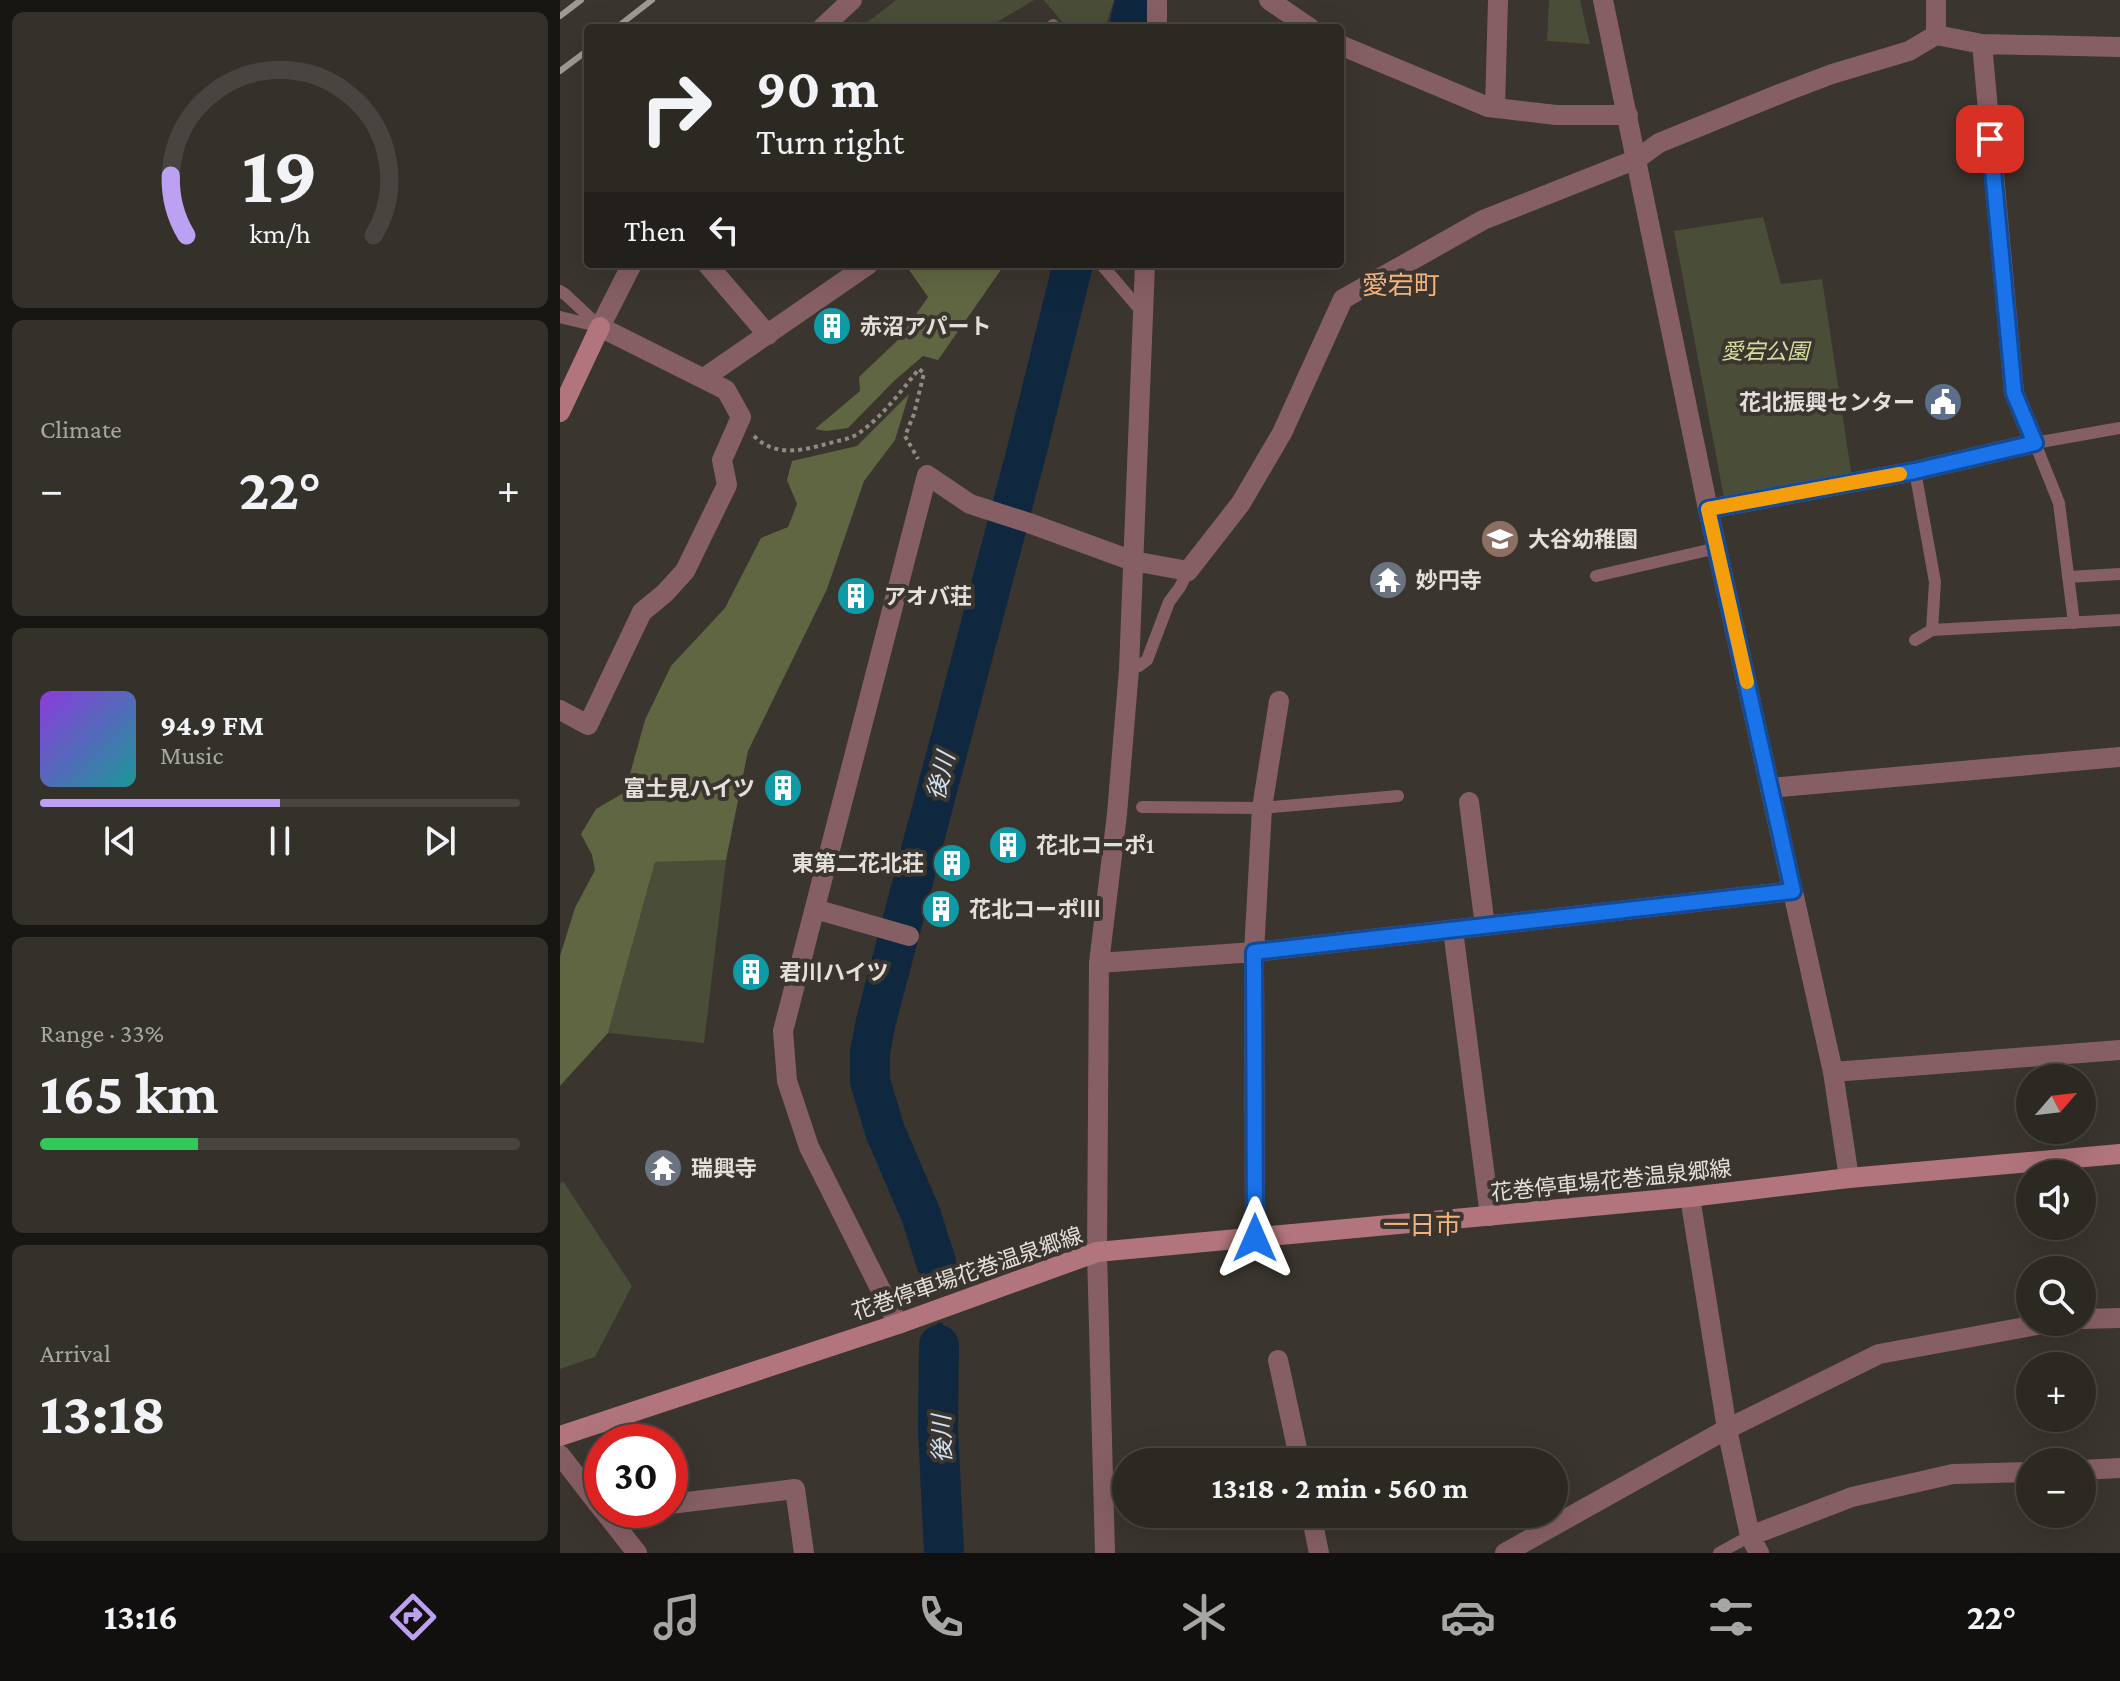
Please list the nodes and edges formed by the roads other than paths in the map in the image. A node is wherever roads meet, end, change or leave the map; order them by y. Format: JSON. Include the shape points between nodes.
{"nodes":[{"id":1,"x":852,"y":0,"type":"edge"},
{"id":2,"x":1157,"y":0,"type":"edge"},
{"id":3,"x":1269,"y":0,"type":"edge"},
{"id":4,"x":1498,"y":0,"type":"edge"},
{"id":5,"x":1603,"y":0,"type":"edge"},
{"id":6,"x":1936,"y":0,"type":"edge"},
{"id":7,"x":826,"y":24,"type":"edge"},
{"id":8,"x":1157,"y":24,"type":"edge"},
{"id":9,"x":1304,"y":24,"type":"edge"},
{"id":10,"x":1936,"y":35,"type":"junction"},
{"id":11,"x":1982,"y":44,"type":"junction"},
{"id":12,"x":1344,"y":47,"type":"edge"},
{"id":13,"x":2120,"y":47,"type":"edge"},
{"id":14,"x":1495,"y":108,"type":"junction"},
{"id":15,"x":1628,"y":115,"type":"junction"},
{"id":16,"x":1637,"y":159,"type":"junction"},
{"id":17,"x":630,"y":268,"type":"edge"},
{"id":18,"x":710,"y":268,"type":"edge"},
{"id":19,"x":863,"y":268,"type":"edge"},
{"id":20,"x":1104,"y":268,"type":"edge"},
{"id":21,"x":1145,"y":268,"type":"edge"},
{"id":22,"x":560,"y":291,"type":"edge"},
{"id":23,"x":1143,"y":313,"type":"junction"},
{"id":24,"x":560,"y":317,"type":"edge"},
{"id":25,"x":600,"y":327,"type":"junction"},
{"id":26,"x":768,"y":335,"type":"junction"},
{"id":27,"x":704,"y":378,"type":"junction"},
{"id":28,"x":560,"y":412,"type":"edge"},
{"id":29,"x":2120,"y":428,"type":"edge"},
{"id":30,"x":2035,"y":443,"type":"junction"},
{"id":31,"x":1915,"y":471,"type":"junction"},
{"id":32,"x":1708,"y":509,"type":"junction"},
{"id":33,"x":1717,"y":548,"type":"junction"},
{"id":34,"x":1133,"y":561,"type":"junction"},
{"id":35,"x":1188,"y":571,"type":"junction"},
{"id":36,"x":2120,"y":574,"type":"edge"},
{"id":37,"x":1596,"y":576,"type":"dead end"},
{"id":38,"x":2068,"y":577,"type":"junction"},
{"id":39,"x":2120,"y":620,"type":"edge"},
{"id":40,"x":2074,"y":623,"type":"junction"},
{"id":41,"x":1932,"y":630,"type":"junction"},
{"id":42,"x":1915,"y":640,"type":"dead end"},
{"id":43,"x":1129,"y":669,"type":"junction"},
{"id":44,"x":1279,"y":701,"type":"dead end"},
{"id":45,"x":560,"y":710,"type":"edge"},
{"id":46,"x":2120,"y":757,"type":"edge"},
{"id":47,"x":1770,"y":788,"type":"junction"},
{"id":48,"x":1398,"y":796,"type":"dead end"},
{"id":49,"x":1469,"y":802,"type":"dead end"},
{"id":50,"x":1142,"y":807,"type":"dead end"},
{"id":51,"x":1262,"y":808,"type":"junction"},
{"id":52,"x":1793,"y":891,"type":"junction"},
{"id":53,"x":815,"y":909,"type":"junction"},
{"id":54,"x":1485,"y":926,"type":"junction"},
{"id":55,"x":1453,"y":930,"type":"junction"},
{"id":56,"x":909,"y":936,"type":"dead end"},
{"id":57,"x":1254,"y":952,"type":"junction"},
{"id":58,"x":1099,"y":963,"type":"junction"},
{"id":59,"x":2120,"y":1050,"type":"edge"},
{"id":60,"x":1833,"y":1072,"type":"junction"},
{"id":61,"x":2120,"y":1154,"type":"edge"},
{"id":62,"x":1849,"y":1178,"type":"junction"},
{"id":63,"x":1690,"y":1197,"type":"junction"},
{"id":64,"x":1490,"y":1216,"type":"junction"},
{"id":65,"x":1255,"y":1238,"type":"junction"},
{"id":66,"x":1097,"y":1252,"type":"junction"},
{"id":67,"x":2120,"y":1318,"type":"edge"},
{"id":68,"x":2096,"y":1319,"type":"edge"},
{"id":69,"x":898,"y":1324,"type":"junction"},
{"id":70,"x":2016,"y":1329,"type":"edge"},
{"id":71,"x":1278,"y":1360,"type":"dead end"},
{"id":72,"x":1727,"y":1429,"type":"junction"},
{"id":73,"x":560,"y":1436,"type":"edge"},
{"id":74,"x":1297,"y":1448,"type":"edge"},
{"id":75,"x":560,"y":1455,"type":"edge"},
{"id":76,"x":2120,"y":1468,"type":"edge"},
{"id":77,"x":2096,"y":1469,"type":"edge"},
{"id":78,"x":2016,"y":1472,"type":"edge"},
{"id":79,"x":584,"y":1483,"type":"edge"},
{"id":80,"x":688,"y":1502,"type":"edge"},
{"id":81,"x":620,"y":1528,"type":"edge"},
{"id":82,"x":1314,"y":1528,"type":"edge"},
{"id":83,"x":1754,"y":1544,"type":"edge"},
{"id":84,"x":637,"y":1553,"type":"edge"},
{"id":85,"x":804,"y":1553,"type":"edge"},
{"id":86,"x":1105,"y":1553,"type":"edge"},
{"id":87,"x":1319,"y":1553,"type":"edge"},
{"id":88,"x":1505,"y":1553,"type":"edge"},
{"id":89,"x":1719,"y":1553,"type":"edge"}],
"edges":[{"from":1,"to":7,"type":"street"},
{"from":2,"to":8,"type":"street"},
{"from":3,"to":9,"type":"street"},
{"from":4,"to":14,"type":"street"},
{"from":5,"to":15,"type":"street"},
{"from":6,"to":10,"type":"street"},
{"from":10,"to":11,"type":"street"},
{"from":10,"to":16,"type":"street","via":[[1909,51],[1832,74],[1659,143]]},
{"from":11,"to":13,"type":"street"},
{"from":11,"to":30,"type":"street","via":[[2014,393]]},
{"from":12,"to":14,"type":"street"},
{"from":14,"to":15,"type":"street"},
{"from":15,"to":16,"type":"street"},
{"from":16,"to":32,"type":"street"},
{"from":16,"to":35,"type":"street","via":[[1483,220],[1343,299],[1282,433],[1241,503]]},
{"from":17,"to":25,"type":"street"},
{"from":18,"to":26,"type":"street"},
{"from":19,"to":26,"type":"street"},
{"from":20,"to":23,"type":"lane"},
{"from":21,"to":23,"type":"street"},
{"from":22,"to":25,"type":"lane"},
{"from":23,"to":34,"type":"street"},
{"from":24,"to":25,"type":"lane"},
{"from":25,"to":27,"type":"street"},
{"from":25,"to":28,"type":"main road"},
{"from":26,"to":27,"type":"street"},
{"from":27,"to":45,"type":"street","via":[[726,390],[741,417],[722,460],[727,485],[685,571],[642,612],[588,725]]},
{"from":29,"to":30,"type":"lane"},
{"from":30,"to":31,"type":"street"},
{"from":30,"to":38,"type":"lane","via":[[2059,503]]},
{"from":31,"to":32,"type":"street"},
{"from":31,"to":41,"type":"lane","via":[[1935,582]]},
{"from":32,"to":33,"type":"street"},
{"from":33,"to":37,"type":"lane"},
{"from":33,"to":47,"type":"street"},
{"from":34,"to":35,"type":"street"},
{"from":34,"to":43,"type":"street"},
{"from":34,"to":53,"type":"street","via":[[970,504],[927,475]]},
{"from":35,"to":43,"type":"lane","via":[[1169,602],[1147,660]]},
{"from":36,"to":38,"type":"lane"},
{"from":38,"to":40,"type":"lane"},
{"from":39,"to":40,"type":"lane"},
{"from":40,"to":41,"type":"lane"},
{"from":41,"to":42,"type":"lane"},
{"from":43,"to":58,"type":"street"},
{"from":44,"to":51,"type":"street"},
{"from":46,"to":47,"type":"street"},
{"from":47,"to":52,"type":"street"},
{"from":48,"to":51,"type":"lane"},
{"from":49,"to":54,"type":"street"},
{"from":50,"to":51,"type":"lane"},
{"from":51,"to":57,"type":"street"},
{"from":52,"to":54,"type":"street"},
{"from":52,"to":60,"type":"street"},
{"from":53,"to":56,"type":"street"},
{"from":53,"to":69,"type":"street","via":[[783,1031],[787,1081],[809,1147]]},
{"from":54,"to":55,"type":"street"},
{"from":55,"to":57,"type":"street"},
{"from":55,"to":64,"type":"street"},
{"from":57,"to":58,"type":"street"},
{"from":57,"to":65,"type":"street"},
{"from":58,"to":66,"type":"street"},
{"from":59,"to":60,"type":"street"},
{"from":60,"to":62,"type":"street"},
{"from":61,"to":62,"type":"main road","name":"花巻停車場花巻温泉郷線"},
{"from":62,"to":63,"type":"main road","name":"花巻停車場花巻温泉郷線"},
{"from":63,"to":64,"type":"main road","name":"花巻停車場花巻温泉郷線"},
{"from":63,"to":72,"type":"street"},
{"from":64,"to":65,"type":"main road","name":"花巻停車場花巻温泉郷線"},
{"from":65,"to":66,"type":"main road","name":"花巻停車場花巻温泉郷線"},
{"from":66,"to":69,"type":"main road","name":"花巻停車場花巻温泉郷線"},
{"from":66,"to":86,"type":"street"},
{"from":67,"to":68,"type":"street"},
{"from":69,"to":73,"type":"main road","name":"花巻停車場花巻温泉郷線"},
{"from":70,"to":72,"type":"street","via":[[1879,1354]]},
{"from":71,"to":74,"type":"street"},
{"from":72,"to":83,"type":"street"},
{"from":72,"to":88,"type":"street"},
{"from":75,"to":79,"type":"street"},
{"from":76,"to":77,"type":"street"},
{"from":78,"to":83,"type":"street","via":[[1953,1474],[1852,1497]]},
{"from":80,"to":85,"type":"street","via":[[795,1489]]},
{"from":81,"to":84,"type":"street"},
{"from":82,"to":87,"type":"street"},
{"from":83,"to":89,"type":"lane"}]}
